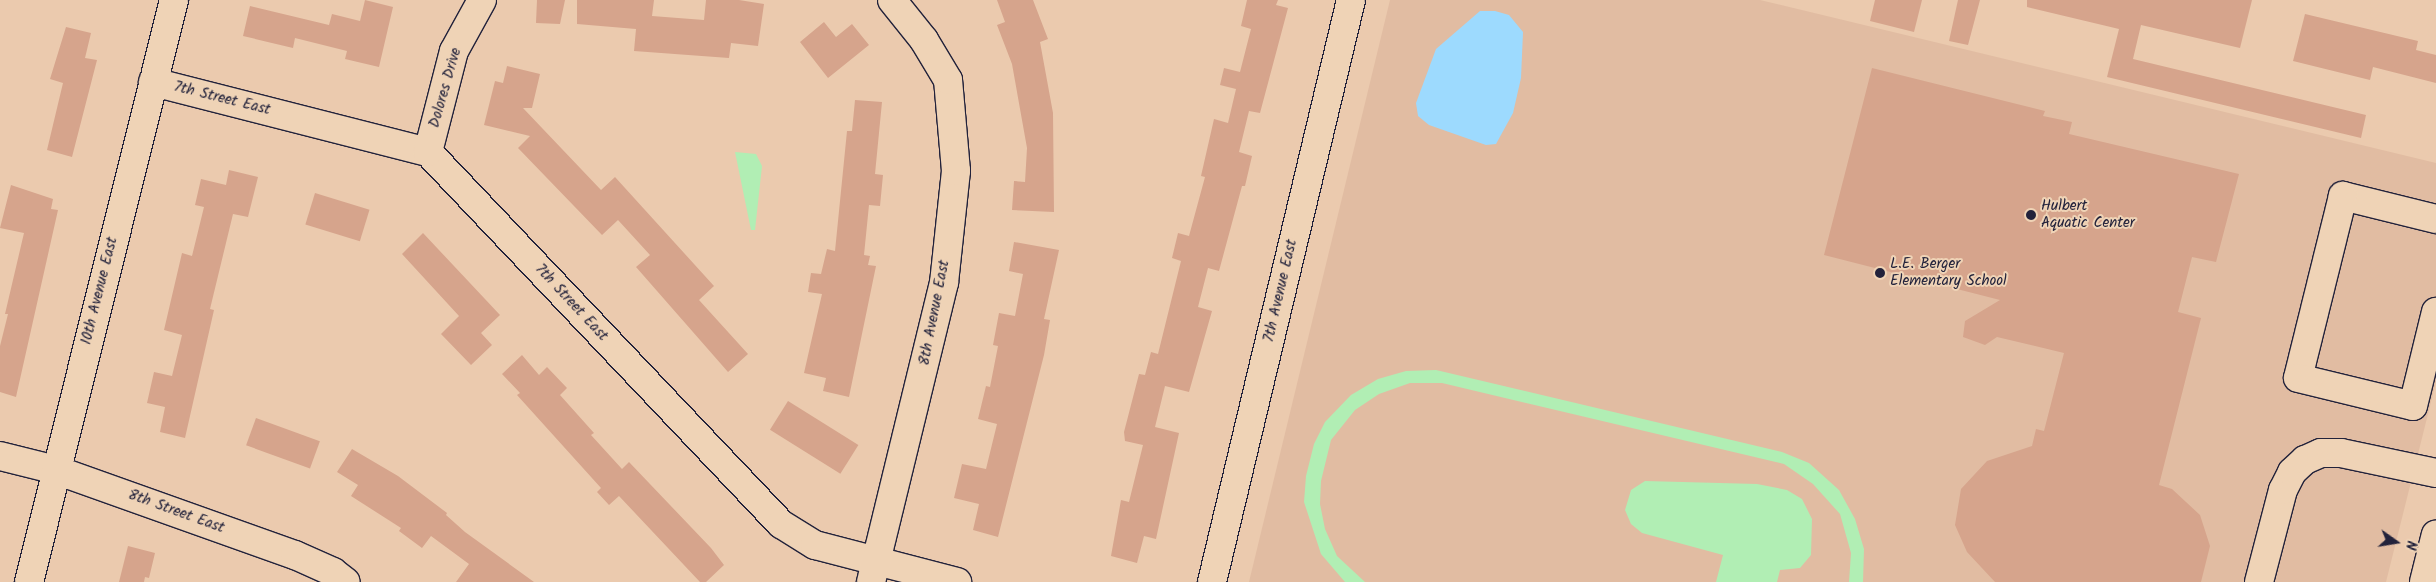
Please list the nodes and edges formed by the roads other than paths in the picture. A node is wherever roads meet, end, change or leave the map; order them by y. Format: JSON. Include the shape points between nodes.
{"nodes":[{"id":1,"x":174,"y":0,"type":"edge"},
{"id":2,"x":482,"y":0,"type":"edge"},
{"id":3,"x":1351,"y":0,"type":"edge"},
{"id":4,"x":900,"y":10,"type":"edge"},
{"id":5,"x":153,"y":82,"type":"junction"},
{"id":6,"x":428,"y":152,"type":"junction"},
{"id":7,"x":2436,"y":219,"type":"edge"},
{"id":8,"x":2436,"y":312,"type":"edge"},
{"id":9,"x":0,"y":456,"type":"edge"},
{"id":10,"x":56,"y":470,"type":"junction"},
{"id":11,"x":2436,"y":473,"type":"edge"},
{"id":12,"x":2436,"y":534,"type":"edge"},
{"id":13,"x":874,"y":572,"type":"edge"},
{"id":14,"x":29,"y":582,"type":"edge"},
{"id":15,"x":346,"y":582,"type":"edge"},
{"id":16,"x":957,"y":582,"type":"edge"},
{"id":17,"x":1212,"y":582,"type":"edge"},
{"id":18,"x":2259,"y":582,"type":"edge"},
{"id":19,"x":2424,"y":582,"type":"edge"}],
"edges":[{"from":1,"to":5,"type":"street","name":"10th Avenue East"},
{"from":2,"to":6,"type":"street","name":"Dolores Drive","via":[[454,50]]},
{"from":3,"to":17,"type":"street","name":"7th Avenue East"},
{"from":4,"to":13,"type":"street","name":"8th Avenue East","via":[[948,80],[956,171],[944,283]]},
{"from":5,"to":6,"type":"street","name":"7th Street East"},
{"from":5,"to":10,"type":"street","name":"10th Avenue East"},
{"from":6,"to":13,"type":"street","name":"7th Street East","via":[[781,524],[815,545]]},
{"from":7,"to":8,"type":"street","via":[[2343,196],[2298,378],[2413,406]]},
{"from":9,"to":10,"type":"street","name":"8th Street East"},
{"from":10,"to":14,"type":"street","name":"10th Avenue East"},
{"from":10,"to":15,"type":"street","name":"8th Street East","via":[[296,555],[333,572]]},
{"from":11,"to":18,"type":"street","via":[[2341,453],[2321,453],[2305,460],[2292,472],[2283,490]]},
{"from":12,"to":19,"type":"street"},
{"from":13,"to":16,"type":"street","name":"7th Street East"}]}
